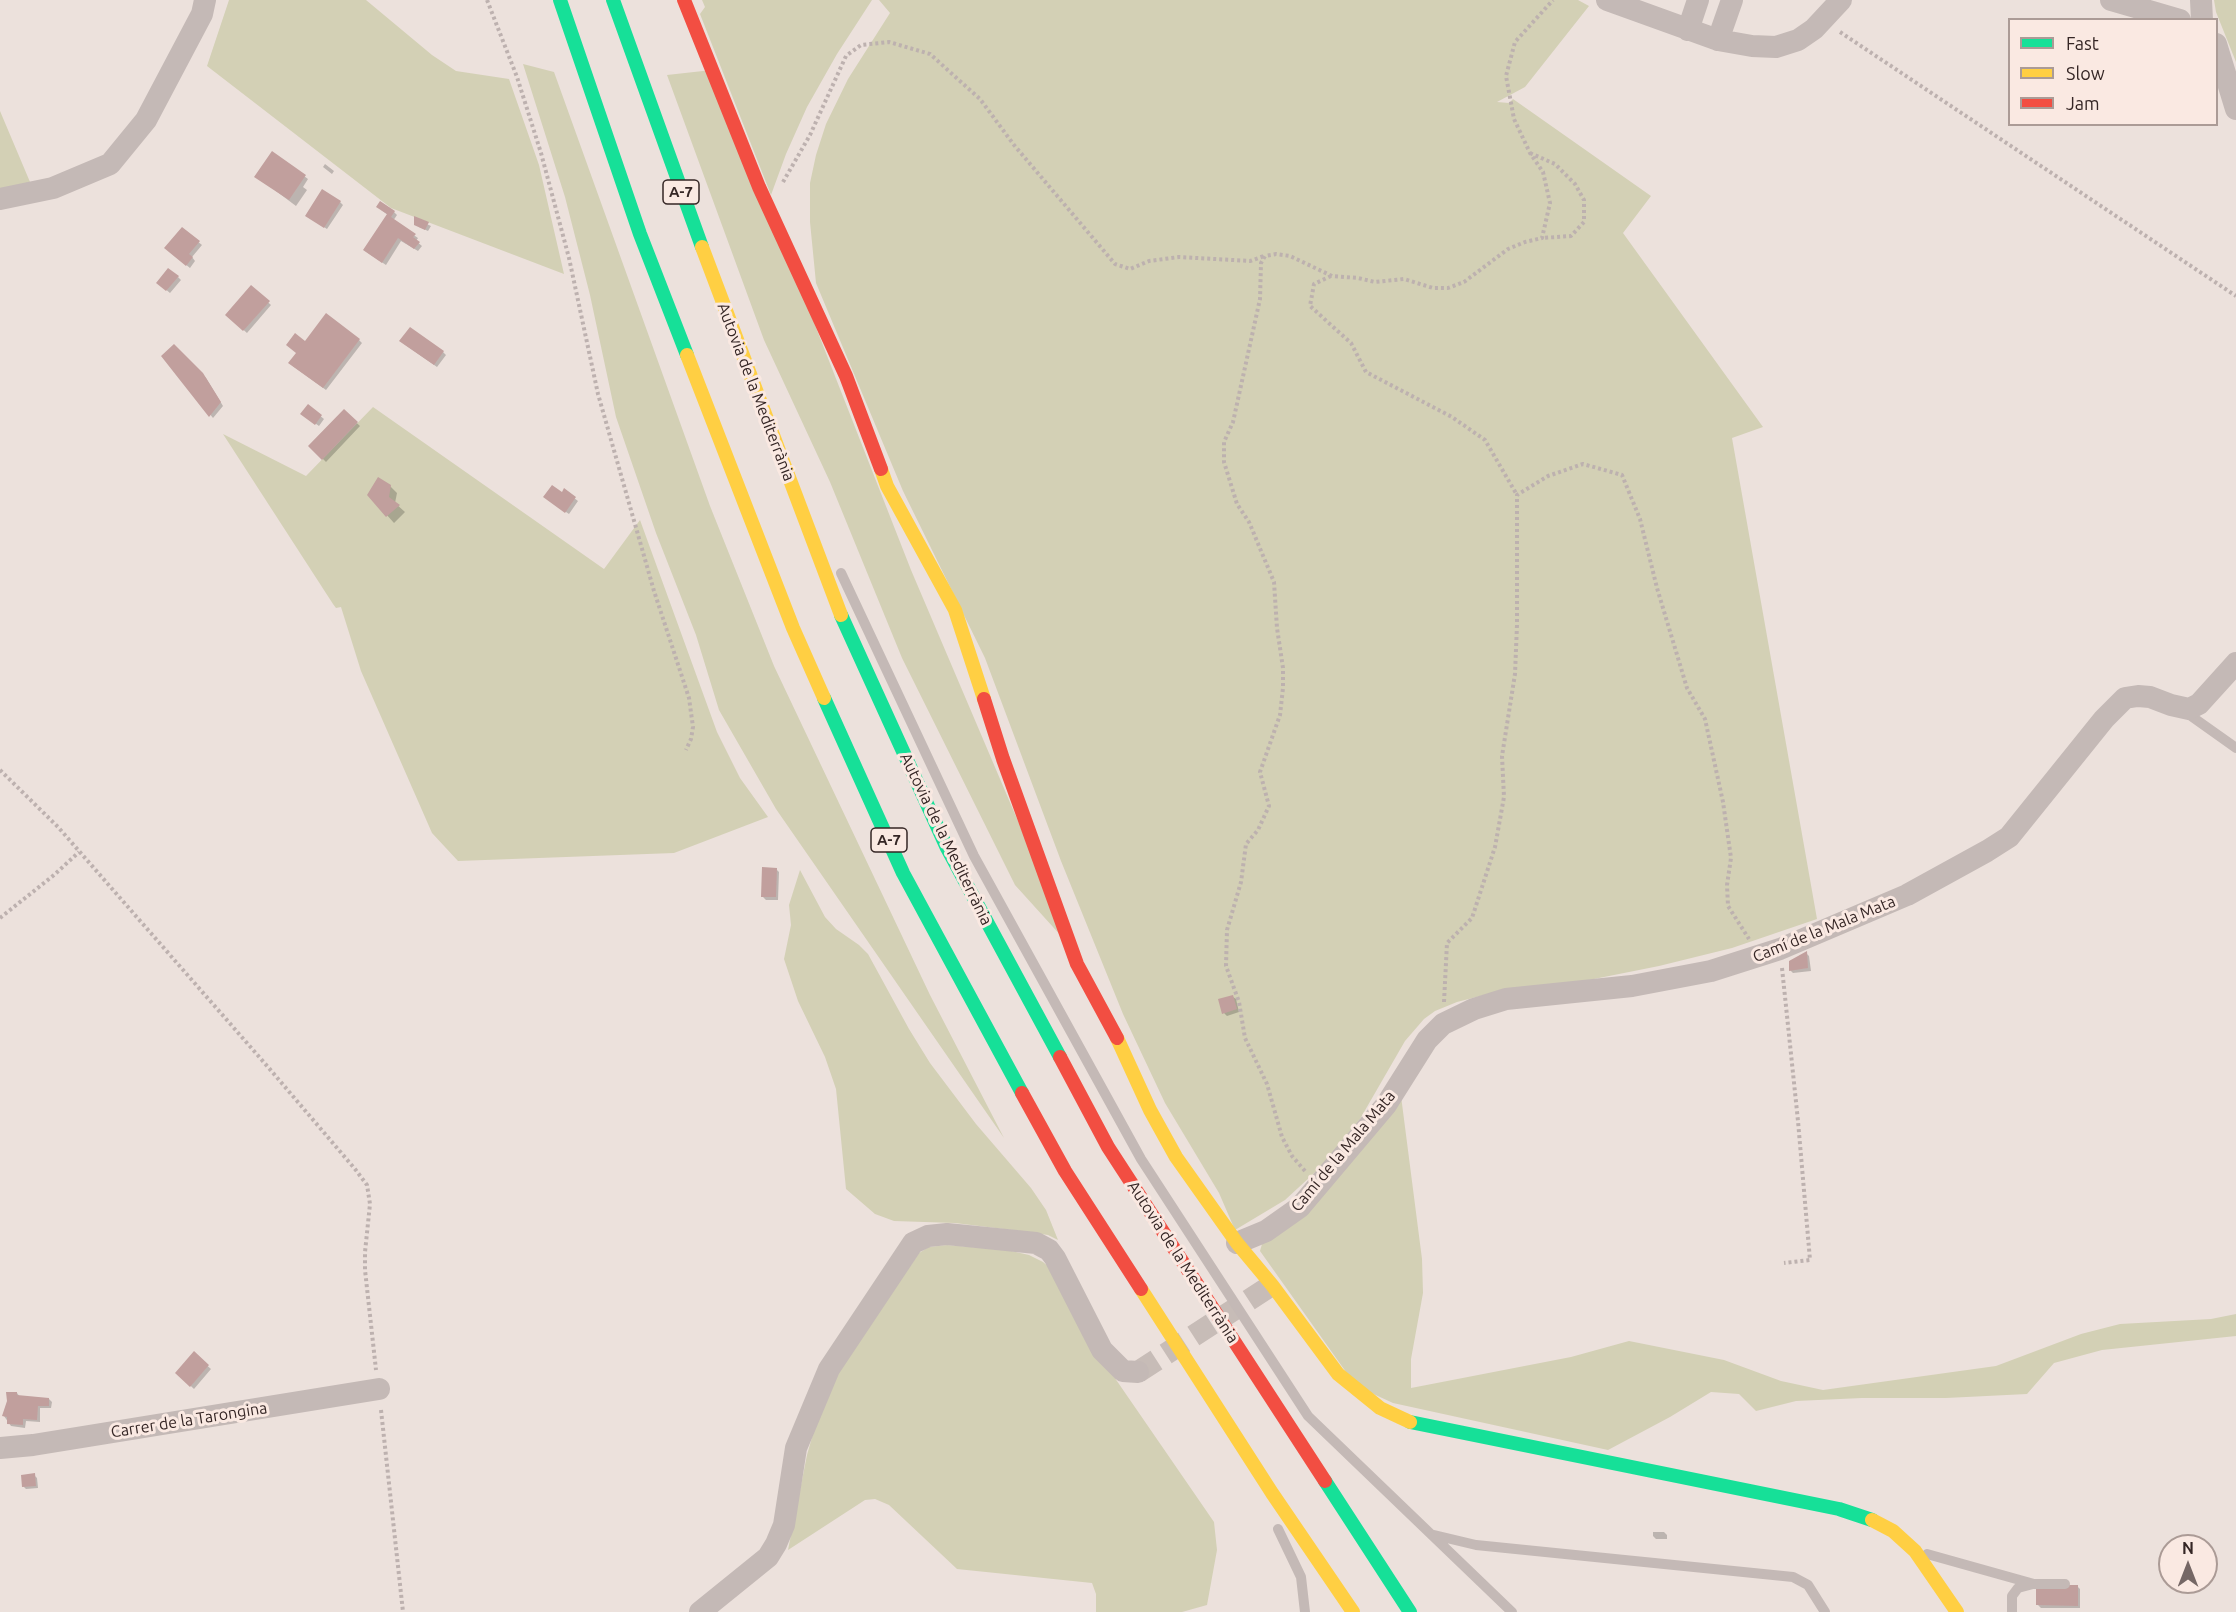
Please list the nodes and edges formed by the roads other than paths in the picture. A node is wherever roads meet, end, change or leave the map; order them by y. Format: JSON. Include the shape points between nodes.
{"nodes":[{"id":1,"x":205,"y":0,"type":"edge"},
{"id":2,"x":560,"y":0,"type":"edge"},
{"id":3,"x":614,"y":0,"type":"edge"},
{"id":4,"x":684,"y":0,"type":"edge"},
{"id":5,"x":1607,"y":0,"type":"edge"},
{"id":6,"x":1698,"y":0,"type":"edge"},
{"id":7,"x":1732,"y":0,"type":"edge"},
{"id":8,"x":1840,"y":0,"type":"edge"},
{"id":9,"x":2111,"y":0,"type":"edge"},
{"id":10,"x":2201,"y":0,"type":"edge"},
{"id":11,"x":2173,"y":18,"type":"edge"},
{"id":12,"x":2202,"y":18,"type":"edge"},
{"id":13,"x":1688,"y":30,"type":"junction"},
{"id":14,"x":1718,"y":40,"type":"junction"},
{"id":15,"x":2218,"y":47,"type":"edge"},
{"id":16,"x":2236,"y":109,"type":"edge"},
{"id":17,"x":0,"y":199,"type":"edge"},
{"id":18,"x":752,"y":382,"type":"junction"},
{"id":19,"x":825,"y":539,"type":"dead end"},
{"id":20,"x":834,"y":560,"type":"dead end"},
{"id":21,"x":2236,"y":663,"type":"edge"},
{"id":22,"x":2180,"y":707,"type":"junction"},
{"id":23,"x":2236,"y":748,"type":"edge"},
{"id":24,"x":1237,"y":1243,"type":"junction"},
{"id":25,"x":1147,"y":1299,"type":"junction"},
{"id":26,"x":1138,"y":1372,"type":"dead end"},
{"id":27,"x":379,"y":1389,"type":"road end"},
{"id":28,"x":0,"y":1448,"type":"edge"},
{"id":29,"x":1252,"y":1483,"type":"dead end"},
{"id":30,"x":1275,"y":1524,"type":"dead end"},
{"id":31,"x":1431,"y":1534,"type":"junction"},
{"id":32,"x":1915,"y":1551,"type":"junction"},
{"id":33,"x":2034,"y":1584,"type":"junction"},
{"id":34,"x":2065,"y":1584,"type":"dead end"},
{"id":35,"x":700,"y":1612,"type":"edge"},
{"id":36,"x":1305,"y":1612,"type":"edge"},
{"id":37,"x":1353,"y":1612,"type":"edge"},
{"id":38,"x":1410,"y":1612,"type":"edge"},
{"id":39,"x":1512,"y":1612,"type":"edge"},
{"id":40,"x":1825,"y":1612,"type":"edge"},
{"id":41,"x":1957,"y":1612,"type":"edge"},
{"id":42,"x":2012,"y":1612,"type":"edge"}],
"edges":[{"from":1,"to":17,"type":"street","via":[[146,120],[110,164],[53,188]]},
{"from":2,"to":25,"type":"main road","number":"A-7","via":[[640,234],[793,628],[898,862],[1065,1171]]},
{"from":3,"to":18,"type":"main road","name":"Autovia de la Mediterrània","number":"A-7"},
{"from":4,"to":24,"type":"main road","via":[[767,205],[846,376],[887,486],[955,610],[1003,759],[1077,964],[1176,1157]]},
{"from":5,"to":13,"type":"street"},
{"from":6,"to":13,"type":"street"},
{"from":7,"to":14,"type":"street"},
{"from":8,"to":14,"type":"street","via":[[1798,40],[1776,47]]},
{"from":9,"to":11,"type":"street"},
{"from":10,"to":12,"type":"street"},
{"from":13,"to":14,"type":"street"},
{"from":15,"to":16,"type":"street"},
{"from":18,"to":19,"type":"lane"},
{"from":18,"to":38,"type":"main road","name":"Autovia de la Mediterrània","number":"A-7","via":[[835,602],[947,848],[1108,1147]]},
{"from":20,"to":31,"type":"lane","via":[[974,856],[1141,1159],[1308,1416]]},
{"from":21,"to":22,"type":"street","via":[[2199,704],[2189,709]]},
{"from":22,"to":23,"type":"lane"},
{"from":22,"to":24,"type":"street","name":"Camí de la Mala Mata","via":[[2150,697],[2125,698],[2009,837],[1907,895],[1771,953],[1711,971],[1632,986],[1506,999],[1443,1024],[1427,1040],[1386,1106],[1300,1207],[1266,1231]]},
{"from":24,"to":32,"type":"main road","via":[[1338,1374],[1380,1408],[1410,1422],[1839,1509],[1893,1531]]},
{"from":25,"to":29,"type":"lane"},
{"from":25,"to":37,"type":"main road","number":"A-7"},
{"from":26,"to":35,"type":"street","via":[[1123,1371],[1102,1350],[1055,1258],[1036,1243],[947,1234],[913,1243],[829,1369],[796,1448],[784,1525],[776,1544],[768,1557]]},
{"from":27,"to":28,"type":"street","name":"Carrer de la Tarongina"},
{"from":30,"to":36,"type":"lane","via":[[1300,1577]]},
{"from":31,"to":39,"type":"lane"},
{"from":31,"to":40,"type":"lane","via":[[1476,1545],[1792,1577],[1808,1585]]},
{"from":32,"to":33,"type":"lane"},
{"from":32,"to":41,"type":"main road"},
{"from":33,"to":34,"type":"lane"},
{"from":33,"to":42,"type":"lane","via":[[2018,1588],[2012,1596]]}]}
